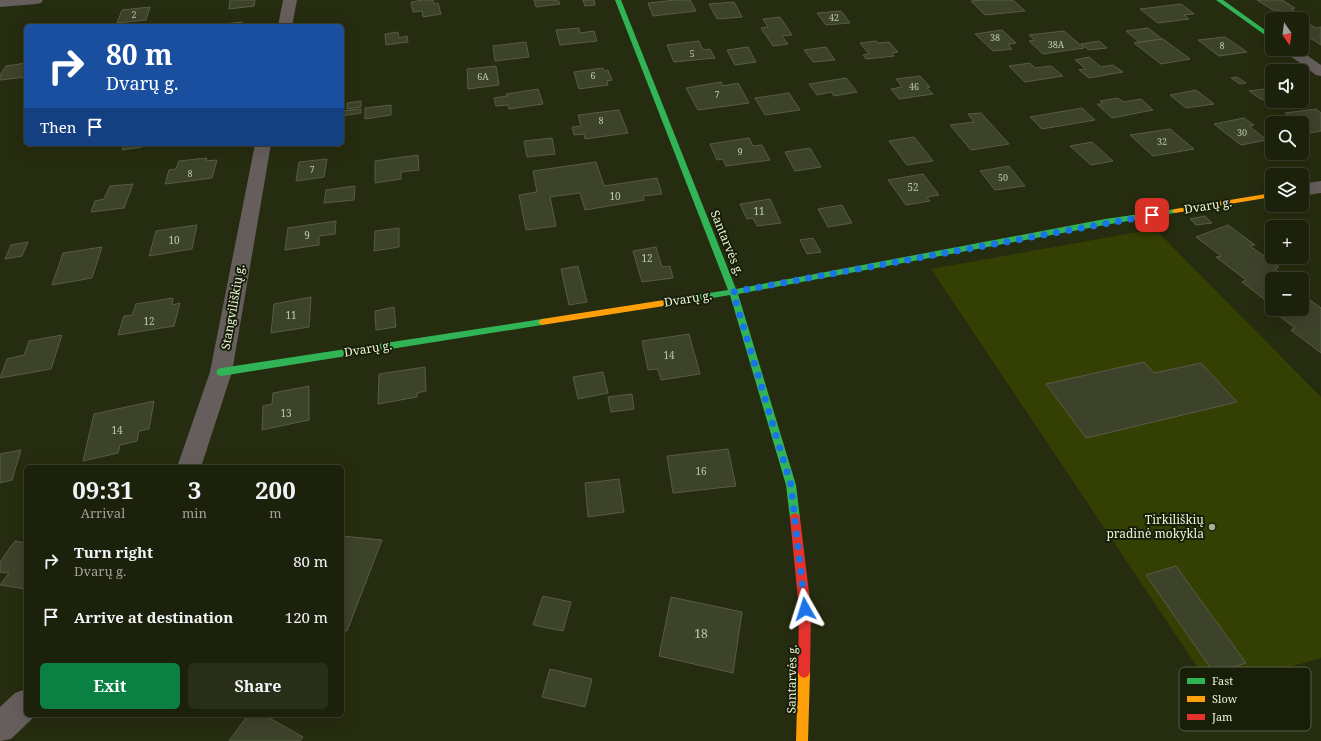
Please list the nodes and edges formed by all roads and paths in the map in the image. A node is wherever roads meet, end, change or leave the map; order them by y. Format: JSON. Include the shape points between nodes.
{"nodes":[{"id":1,"x":36,"y":0,"type":"edge"},
{"id":2,"x":290,"y":0,"type":"edge"},
{"id":3,"x":618,"y":0,"type":"edge"},
{"id":4,"x":1219,"y":0,"type":"edge"},
{"id":5,"x":0,"y":3,"type":"edge"},
{"id":6,"x":285,"y":24,"type":"edge"},
{"id":7,"x":1265,"y":33,"type":"edge"},
{"id":8,"x":1298,"y":56,"type":"edge"},
{"id":9,"x":1321,"y":72,"type":"edge"},
{"id":10,"x":264,"y":146,"type":"edge"},
{"id":11,"x":1321,"y":187,"type":"edge"},
{"id":12,"x":1309,"y":189,"type":"edge"},
{"id":13,"x":1265,"y":196,"type":"edge"},
{"id":14,"x":733,"y":292,"type":"junction"},
{"id":15,"x":221,"y":372,"type":"junction"},
{"id":16,"x":191,"y":465,"type":"edge"},
{"id":17,"x":24,"y":706,"type":"edge"},
{"id":18,"x":0,"y":728,"type":"edge"},
{"id":19,"x":802,"y":741,"type":"edge"}],
"edges":[{"from":1,"to":5,"type":"street"},
{"from":2,"to":6,"type":"street"},
{"from":3,"to":14,"type":"street","name":"Santarvės g."},
{"from":4,"to":7,"type":"street"},
{"from":8,"to":9,"type":"street"},
{"from":10,"to":15,"type":"street","name":"Stangviliškių g."},
{"from":11,"to":12,"type":"street"},
{"from":13,"to":14,"type":"street","name":"Dvarų g.","via":[[1105,222]]},
{"from":14,"to":15,"type":"street","name":"Dvarų g."},
{"from":14,"to":19,"type":"street","name":"Santarvės g.","via":[[791,485],[805,609]]},
{"from":15,"to":16,"type":"street","name":"Stangviliškių g."},
{"from":17,"to":18,"type":"street"}]}
